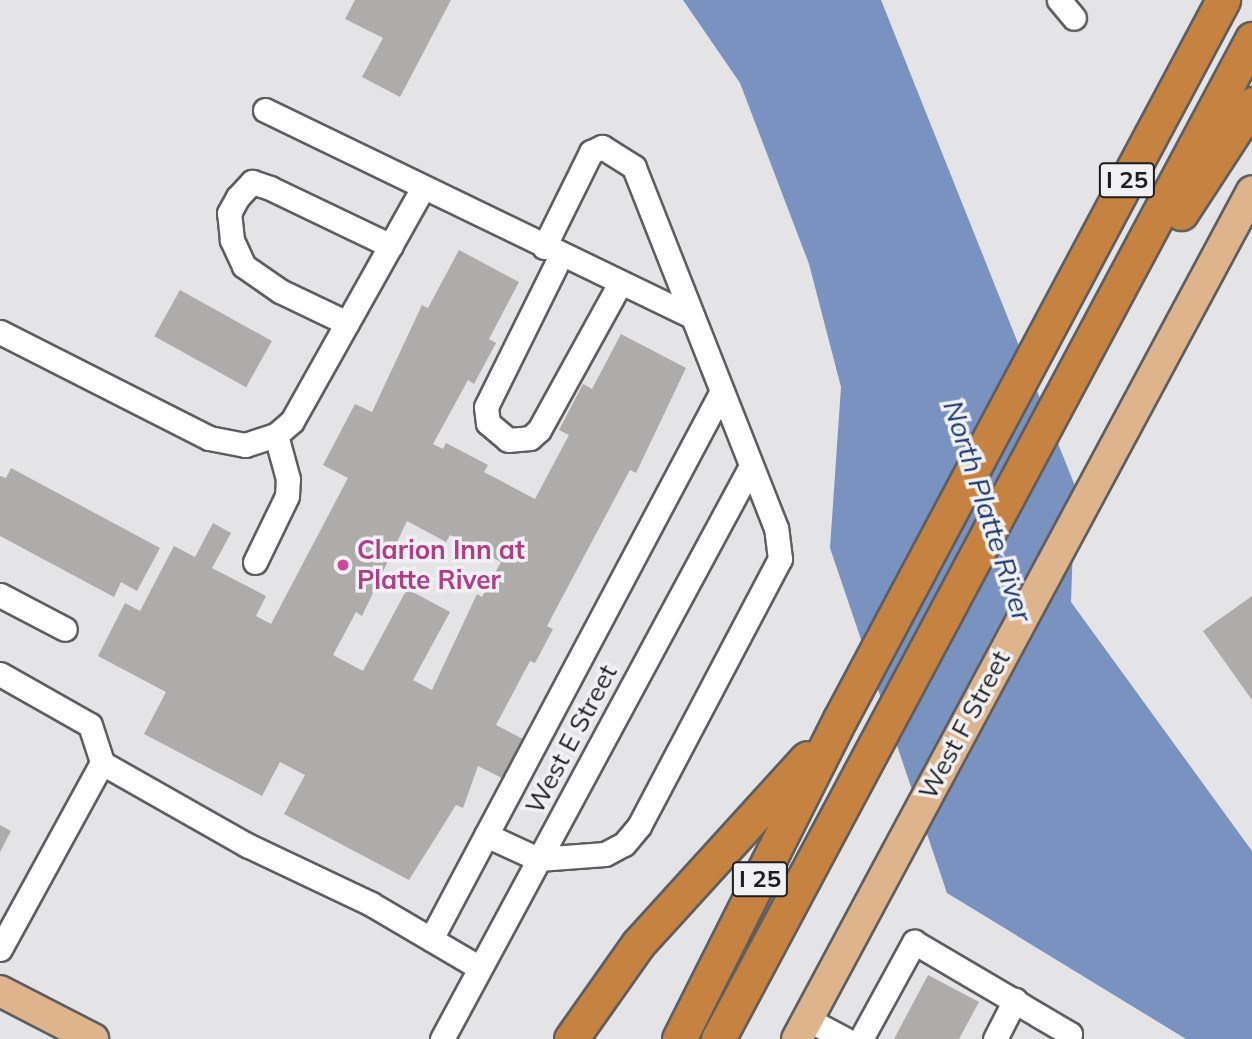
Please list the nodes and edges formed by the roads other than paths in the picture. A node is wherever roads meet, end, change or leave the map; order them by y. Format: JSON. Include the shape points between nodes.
{"nodes":[{"id":1,"x":1059,"y":0,"type":"edge"},
{"id":2,"x":1225,"y":0,"type":"edge"},
{"id":3,"x":1074,"y":18,"type":"dead end"},
{"id":4,"x":1252,"y":39,"type":"edge"},
{"id":5,"x":1252,"y":104,"type":"edge"},
{"id":6,"x":265,"y":110,"type":"dead end"},
{"id":7,"x":423,"y":188,"type":"junction"},
{"id":8,"x":1252,"y":191,"type":"edge"},
{"id":9,"x":391,"y":246,"type":"junction"},
{"id":10,"x":552,"y":251,"type":"junction"},
{"id":11,"x":620,"y":283,"type":"junction"},
{"id":12,"x":693,"y":317,"type":"junction"},
{"id":13,"x":347,"y":323,"type":"junction"},
{"id":14,"x":1099,"y":329,"type":"junction"},
{"id":15,"x":0,"y":332,"type":"edge"},
{"id":16,"x":722,"y":391,"type":"junction"},
{"id":17,"x":276,"y":435,"type":"junction"},
{"id":18,"x":751,"y":466,"type":"junction"},
{"id":19,"x":255,"y":562,"type":"dead end"},
{"id":20,"x":0,"y":595,"type":"edge"},
{"id":21,"x":65,"y":629,"type":"dead end"},
{"id":22,"x":0,"y":674,"type":"edge"},
{"id":23,"x":841,"y":719,"type":"junction"},
{"id":24,"x":102,"y":762,"type":"junction"},
{"id":25,"x":486,"y":835,"type":"junction"},
{"id":26,"x":538,"y":859,"type":"junction"},
{"id":27,"x":431,"y":939,"type":"junction"},
{"id":28,"x":0,"y":949,"type":"edge"},
{"id":29,"x":480,"y":968,"type":"junction"},
{"id":30,"x":0,"y":990,"type":"edge"},
{"id":31,"x":1015,"y":1000,"type":"junction"},
{"id":32,"x":802,"y":1029,"type":"edge"},
{"id":33,"x":93,"y":1039,"type":"edge"},
{"id":34,"x":442,"y":1039,"type":"edge"},
{"id":35,"x":571,"y":1039,"type":"edge"},
{"id":36,"x":679,"y":1039,"type":"edge"},
{"id":37,"x":718,"y":1039,"type":"edge"},
{"id":38,"x":845,"y":1039,"type":"edge"},
{"id":39,"x":861,"y":1039,"type":"edge"},
{"id":40,"x":995,"y":1039,"type":"edge"},
{"id":41,"x":1067,"y":1039,"type":"edge"}],
"edges":[{"from":1,"to":3,"type":"street"},
{"from":2,"to":23,"type":"highway","number":"I 25"},
{"from":4,"to":14,"type":"highway","number":"I 25"},
{"from":5,"to":14,"type":"highway"},
{"from":6,"to":7,"type":"street"},
{"from":7,"to":9,"type":"street"},
{"from":7,"to":10,"type":"street"},
{"from":8,"to":32,"type":"main road","name":"West F Street"},
{"from":9,"to":13,"type":"street"},
{"from":9,"to":13,"type":"street","via":[[252,182],[238,197],[229,214],[232,240],[244,267],[280,291]]},
{"from":10,"to":11,"type":"street"},
{"from":10,"to":11,"type":"street","via":[[486,407],[488,423],[508,440],[530,438],[539,430]]},
{"from":10,"to":12,"type":"street","via":[[591,152],[602,147],[622,156],[634,167]]},
{"from":11,"to":12,"type":"street"},
{"from":12,"to":16,"type":"street"},
{"from":13,"to":17,"type":"street","via":[[292,421]]},
{"from":14,"to":37,"type":"highway","number":"I 25"},
{"from":15,"to":17,"type":"street","via":[[209,438],[245,445]]},
{"from":16,"to":18,"type":"street"},
{"from":16,"to":25,"type":"street"},
{"from":17,"to":19,"type":"street","via":[[288,479],[287,496]]},
{"from":18,"to":26,"type":"street","name":"West E Street"},
{"from":18,"to":26,"type":"street","via":[[776,528],[779,559],[639,826],[624,844],[605,854]]},
{"from":20,"to":21,"type":"street"},
{"from":22,"to":24,"type":"street","via":[[90,725]]},
{"from":23,"to":35,"type":"highway","via":[[638,944]]},
{"from":23,"to":36,"type":"highway","number":"I 25"},
{"from":24,"to":27,"type":"street"},
{"from":24,"to":28,"type":"street"},
{"from":25,"to":26,"type":"street"},
{"from":25,"to":27,"type":"street"},
{"from":26,"to":29,"type":"street","name":"West E Street"},
{"from":27,"to":29,"type":"street"},
{"from":29,"to":34,"type":"street","name":"West E Street"},
{"from":30,"to":33,"type":"main road"},
{"from":31,"to":39,"type":"street","via":[[914,942]]},
{"from":31,"to":40,"type":"street"},
{"from":31,"to":41,"type":"street","via":[[1070,1034]]},
{"from":32,"to":38,"type":"street"}]}
